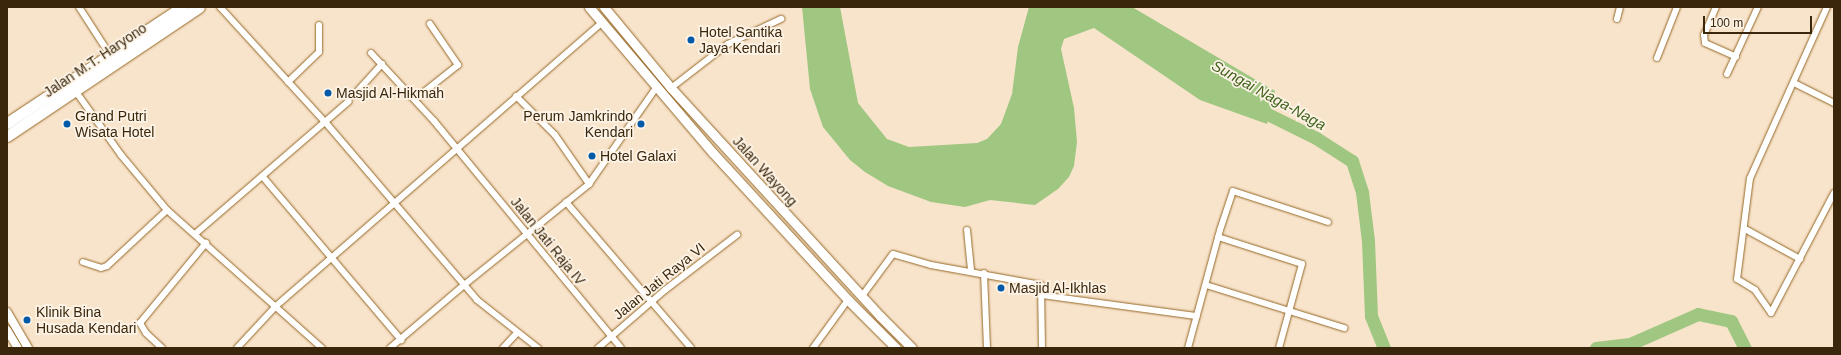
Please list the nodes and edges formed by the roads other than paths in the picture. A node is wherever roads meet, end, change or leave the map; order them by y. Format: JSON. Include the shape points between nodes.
{"nodes":[{"id":1,"x":79,"y":7,"type":"edge"},
{"id":2,"x":182,"y":7,"type":"edge"},
{"id":3,"x":198,"y":7,"type":"edge"},
{"id":4,"x":220,"y":7,"type":"edge"},
{"id":5,"x":589,"y":7,"type":"edge"},
{"id":6,"x":604,"y":7,"type":"edge"},
{"id":7,"x":1620,"y":7,"type":"edge"},
{"id":8,"x":1677,"y":7,"type":"edge"},
{"id":9,"x":1716,"y":7,"type":"edge"},
{"id":10,"x":1758,"y":7,"type":"edge"},
{"id":11,"x":1827,"y":7,"type":"edge"},
{"id":12,"x":170,"y":11,"type":"edge"},
{"id":13,"x":1617,"y":19,"type":"dead end"},
{"id":14,"x":781,"y":20,"type":"dead end"},
{"id":15,"x":602,"y":23,"type":"junction"},
{"id":16,"x":430,"y":24,"type":"dead end"},
{"id":17,"x":320,"y":25,"type":"dead end"},
{"id":18,"x":371,"y":53,"type":"dead end"},
{"id":19,"x":110,"y":55,"type":"junction"},
{"id":20,"x":1736,"y":57,"type":"junction"},
{"id":21,"x":1657,"y":58,"type":"dead end"},
{"id":22,"x":382,"y":64,"type":"junction"},
{"id":23,"x":1727,"y":74,"type":"dead end"},
{"id":24,"x":69,"y":82,"type":"junction"},
{"id":25,"x":288,"y":82,"type":"junction"},
{"id":26,"x":1794,"y":83,"type":"junction"},
{"id":27,"x":656,"y":88,"type":"junction"},
{"id":28,"x":671,"y":88,"type":"junction"},
{"id":29,"x":75,"y":92,"type":"junction"},
{"id":30,"x":354,"y":95,"type":"dead end"},
{"id":31,"x":516,"y":96,"type":"junction"},
{"id":32,"x":415,"y":99,"type":"junction"},
{"id":33,"x":349,"y":101,"type":"dead end"},
{"id":34,"x":1834,"y":103,"type":"edge"},
{"id":35,"x":7,"y":123,"type":"edge"},
{"id":36,"x":326,"y":123,"type":"junction"},
{"id":37,"x":7,"y":136,"type":"edge"},
{"id":38,"x":457,"y":149,"type":"junction"},
{"id":39,"x":263,"y":177,"type":"junction"},
{"id":40,"x":589,"y":184,"type":"junction"},
{"id":41,"x":1834,"y":193,"type":"edge"},
{"id":42,"x":566,"y":202,"type":"junction"},
{"id":43,"x":395,"y":203,"type":"junction"},
{"id":44,"x":1832,"y":205,"type":"edge"},
{"id":45,"x":167,"y":210,"type":"junction"},
{"id":46,"x":1328,"y":222,"type":"dead end"},
{"id":47,"x":1745,"y":229,"type":"junction"},
{"id":48,"x":967,"y":230,"type":"dead end"},
{"id":49,"x":195,"y":234,"type":"junction"},
{"id":50,"x":528,"y":234,"type":"junction"},
{"id":51,"x":737,"y":235,"type":"dead end"},
{"id":52,"x":1218,"y":237,"type":"junction"},
{"id":53,"x":206,"y":243,"type":"junction"},
{"id":54,"x":333,"y":259,"type":"junction"},
{"id":55,"x":1800,"y":259,"type":"junction"},
{"id":56,"x":83,"y":262,"type":"dead end"},
{"id":57,"x":971,"y":270,"type":"junction"},
{"id":58,"x":984,"y":273,"type":"junction"},
{"id":59,"x":464,"y":285,"type":"junction"},
{"id":60,"x":1206,"y":285,"type":"junction"},
{"id":61,"x":1041,"y":295,"type":"junction"},
{"id":62,"x":862,"y":296,"type":"junction"},
{"id":63,"x":848,"y":300,"type":"junction"},
{"id":64,"x":651,"y":304,"type":"junction"},
{"id":65,"x":276,"y":306,"type":"junction"},
{"id":66,"x":7,"y":312,"type":"edge"},
{"id":67,"x":1289,"y":312,"type":"junction"},
{"id":68,"x":1197,"y":316,"type":"junction"},
{"id":69,"x":1344,"y":328,"type":"dead end"},
{"id":70,"x":7,"y":330,"type":"edge"},
{"id":71,"x":517,"y":332,"type":"junction"},
{"id":72,"x":610,"y":336,"type":"junction"},
{"id":73,"x":401,"y":340,"type":"junction"},
{"id":74,"x":18,"y":348,"type":"edge"},
{"id":75,"x":28,"y":348,"type":"edge"},
{"id":76,"x":162,"y":348,"type":"edge"},
{"id":77,"x":237,"y":348,"type":"edge"},
{"id":78,"x":322,"y":348,"type":"edge"},
{"id":79,"x":390,"y":348,"type":"edge"},
{"id":80,"x":504,"y":348,"type":"edge"},
{"id":81,"x":538,"y":348,"type":"edge"},
{"id":82,"x":598,"y":348,"type":"edge"},
{"id":83,"x":621,"y":348,"type":"edge"},
{"id":84,"x":691,"y":348,"type":"edge"},
{"id":85,"x":813,"y":348,"type":"edge"},
{"id":86,"x":896,"y":348,"type":"edge"},
{"id":87,"x":912,"y":348,"type":"edge"},
{"id":88,"x":987,"y":348,"type":"edge"},
{"id":89,"x":1042,"y":348,"type":"edge"},
{"id":90,"x":1188,"y":348,"type":"edge"},
{"id":91,"x":1279,"y":348,"type":"edge"}],
"edges":[{"from":1,"to":19,"type":"street"},
{"from":2,"to":12,"type":"highway","name":"Jalan M.T. Haryono"},
{"from":3,"to":29,"type":"highway","name":"Jalan M.T. Haryono"},
{"from":4,"to":25,"type":"street"},
{"from":5,"to":15,"type":"main road","name":"Jalan Wayong"},
{"from":6,"to":28,"type":"main road","name":"Jalan Wayong"},
{"from":7,"to":13,"type":"street"},
{"from":8,"to":21,"type":"street"},
{"from":9,"to":20,"type":"street","via":[[1704,35],[1705,43]]},
{"from":10,"to":20,"type":"street"},
{"from":11,"to":26,"type":"street"},
{"from":12,"to":19,"type":"highway","name":"Jalan M.T. Haryono"},
{"from":14,"to":28,"type":"street","via":[[728,44]]},
{"from":15,"to":27,"type":"main road","name":"Jalan Wayong"},
{"from":15,"to":31,"type":"street"},
{"from":16,"to":32,"type":"street","via":[[458,65]]},
{"from":17,"to":25,"type":"street","via":[[319,52]]},
{"from":18,"to":22,"type":"street","name":"Jalan Jati Raja IV"},
{"from":19,"to":24,"type":"highway","name":"Jalan M.T. Haryono"},
{"from":20,"to":23,"type":"street"},
{"from":22,"to":30,"type":"street"},
{"from":22,"to":32,"type":"street","name":"Jalan Jati Raja IV"},
{"from":24,"to":29,"type":"street"},
{"from":24,"to":35,"type":"highway","name":"Jalan M.T. Haryono"},
{"from":25,"to":36,"type":"street"},
{"from":26,"to":34,"type":"street"},
{"from":26,"to":47,"type":"street","via":[[1750,178]]},
{"from":27,"to":40,"type":"street"},
{"from":27,"to":63,"type":"main road","name":"Jalan Wayong"},
{"from":28,"to":62,"type":"main road","name":"Jalan Wayong"},
{"from":29,"to":37,"type":"highway","name":"Jalan M.T. Haryono"},
{"from":29,"to":45,"type":"street","via":[[121,155]]},
{"from":31,"to":38,"type":"street"},
{"from":31,"to":40,"type":"street","via":[[556,135]]},
{"from":32,"to":38,"type":"street","name":"Jalan Jati Raja IV"},
{"from":33,"to":36,"type":"street"},
{"from":36,"to":39,"type":"street"},
{"from":36,"to":43,"type":"street"},
{"from":38,"to":43,"type":"street"},
{"from":38,"to":50,"type":"street","name":"Jalan Jati Raja IV"},
{"from":39,"to":49,"type":"street"},
{"from":39,"to":54,"type":"street"},
{"from":40,"to":42,"type":"street"},
{"from":41,"to":44,"type":"street"},
{"from":42,"to":50,"type":"street"},
{"from":42,"to":64,"type":"street"},
{"from":43,"to":54,"type":"street"},
{"from":43,"to":59,"type":"street"},
{"from":44,"to":55,"type":"street"},
{"from":45,"to":49,"type":"street"},
{"from":45,"to":56,"type":"street","via":[[107,266],[101,268]]},
{"from":46,"to":52,"type":"street","via":[[1234,191]]},
{"from":47,"to":55,"type":"street"},
{"from":47,"to":55,"type":"street","via":[[1737,279],[1755,290],[1772,313]]},
{"from":48,"to":57,"type":"street"},
{"from":49,"to":53,"type":"street"},
{"from":50,"to":59,"type":"street"},
{"from":50,"to":72,"type":"street","name":"Jalan Jati Raja IV"},
{"from":51,"to":64,"type":"street","name":"Jalan Jati Raya VI"},
{"from":52,"to":60,"type":"street"},
{"from":52,"to":67,"type":"street","via":[[1302,264]]},
{"from":53,"to":65,"type":"street"},
{"from":53,"to":76,"type":"street","via":[[140,323],[146,333]]},
{"from":54,"to":65,"type":"street"},
{"from":54,"to":73,"type":"street"},
{"from":57,"to":58,"type":"street"},
{"from":57,"to":62,"type":"street","via":[[931,265],[893,254]]},
{"from":58,"to":61,"type":"street","via":[[1041,284]]},
{"from":58,"to":88,"type":"street"},
{"from":59,"to":71,"type":"street"},
{"from":59,"to":73,"type":"street"},
{"from":60,"to":67,"type":"street"},
{"from":60,"to":68,"type":"street"},
{"from":61,"to":68,"type":"street"},
{"from":61,"to":89,"type":"street"},
{"from":62,"to":87,"type":"main road","name":"Jalan Wayong"},
{"from":63,"to":85,"type":"street"},
{"from":63,"to":86,"type":"main road","name":"Jalan Wayong"},
{"from":64,"to":72,"type":"street","name":"Jalan Jati Raya VI"},
{"from":64,"to":84,"type":"street"},
{"from":65,"to":77,"type":"street"},
{"from":65,"to":78,"type":"street"},
{"from":66,"to":75,"type":"street"},
{"from":67,"to":69,"type":"street"},
{"from":67,"to":91,"type":"street"},
{"from":68,"to":90,"type":"street"},
{"from":70,"to":74,"type":"street"},
{"from":71,"to":80,"type":"street"},
{"from":71,"to":81,"type":"street"},
{"from":72,"to":82,"type":"street","name":"Jalan Jati Raya VI"},
{"from":72,"to":83,"type":"street","name":"Jalan Jati Raja IV"},
{"from":73,"to":79,"type":"street"}]}
